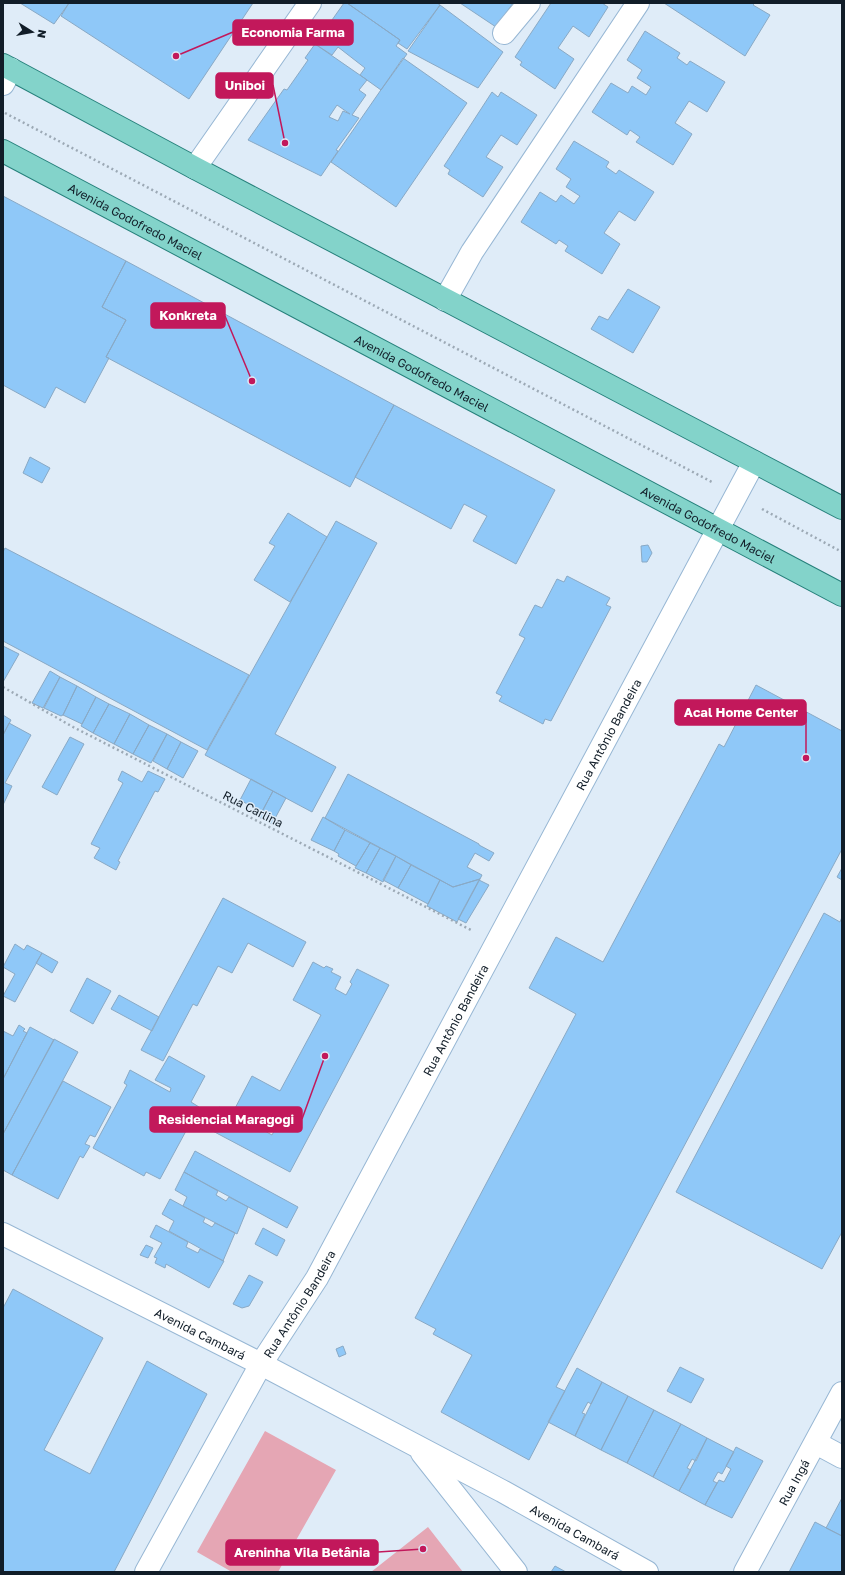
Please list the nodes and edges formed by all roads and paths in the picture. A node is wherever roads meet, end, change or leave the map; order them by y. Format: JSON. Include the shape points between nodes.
{"nodes":[{"id":1,"x":310,"y":3,"type":"edge"},
{"id":2,"x":529,"y":3,"type":"edge"},
{"id":3,"x":638,"y":3,"type":"edge"},
{"id":4,"x":504,"y":34,"type":"dead end"},
{"id":5,"x":6,"y":73,"type":"edge"},
{"id":6,"x":3,"y":112,"type":"edge"},
{"id":7,"x":3,"y":151,"type":"edge"},
{"id":8,"x":195,"y":168,"type":"junction"},
{"id":9,"x":445,"y":300,"type":"junction"},
{"id":10,"x":754,"y":462,"type":"junction"},
{"id":11,"x":735,"y":495,"type":"junction"},
{"id":12,"x":842,"y":508,"type":"edge"},
{"id":13,"x":717,"y":528,"type":"junction"},
{"id":14,"x":842,"y":552,"type":"edge"},
{"id":15,"x":842,"y":595,"type":"edge"},
{"id":16,"x":3,"y":686,"type":"edge"},
{"id":17,"x":496,"y":943,"type":"junction"},
{"id":18,"x":3,"y":1234,"type":"edge"},
{"id":19,"x":261,"y":1364,"type":"junction"},
{"id":20,"x":842,"y":1393,"type":"edge"},
{"id":21,"x":816,"y":1443,"type":"junction"},
{"id":22,"x":417,"y":1447,"type":"junction"},
{"id":23,"x":842,"y":1457,"type":"edge"},
{"id":24,"x":502,"y":1491,"type":"junction"},
{"id":25,"x":478,"y":1523,"type":"junction"},
{"id":26,"x":146,"y":1572,"type":"edge"},
{"id":27,"x":516,"y":1572,"type":"edge"},
{"id":28,"x":647,"y":1572,"type":"edge"},
{"id":29,"x":746,"y":1572,"type":"edge"}],
"edges":[{"from":1,"to":8,"type":"street"},
{"from":2,"to":4,"type":"street"},
{"from":3,"to":9,"type":"street","via":[[472,252]]},
{"from":5,"to":8,"type":"main road"},
{"from":6,"to":11,"type":"path"},
{"from":7,"to":13,"type":"main road","name":"Avenida Godofredo Maciel"},
{"from":8,"to":9,"type":"main road"},
{"from":9,"to":10,"type":"main road"},
{"from":10,"to":11,"type":"street","name":"Rua Antônio Bandeira"},
{"from":10,"to":12,"type":"main road"},
{"from":11,"to":13,"type":"street","name":"Rua Antônio Bandeira"},
{"from":11,"to":14,"type":"path"},
{"from":13,"to":15,"type":"main road","name":"Avenida Godofredo Maciel"},
{"from":13,"to":17,"type":"street","name":"Rua Antônio Bandeira"},
{"from":16,"to":17,"type":"path","name":"Rua Carlina","via":[[73,727]]},
{"from":17,"to":19,"type":"street","name":"Rua Antônio Bandeira","via":[[317,1278]]},
{"from":18,"to":19,"type":"street","name":"Avenida Cambará"},
{"from":19,"to":22,"type":"street","name":"Avenida Cambará"},
{"from":19,"to":26,"type":"street","name":"Rua Antônio Bandeira"},
{"from":20,"to":21,"type":"street","name":"Rua Ingá"},
{"from":21,"to":23,"type":"street"},
{"from":21,"to":29,"type":"street","name":"Rua Ingá"},
{"from":22,"to":24,"type":"street","name":"Avenida Cambará"},
{"from":22,"to":25,"type":"street"},
{"from":24,"to":25,"type":"street","via":[[489,1490],[480,1496],[476,1510]]},
{"from":24,"to":28,"type":"street","name":"Avenida Cambará"},
{"from":25,"to":27,"type":"street"}]}
